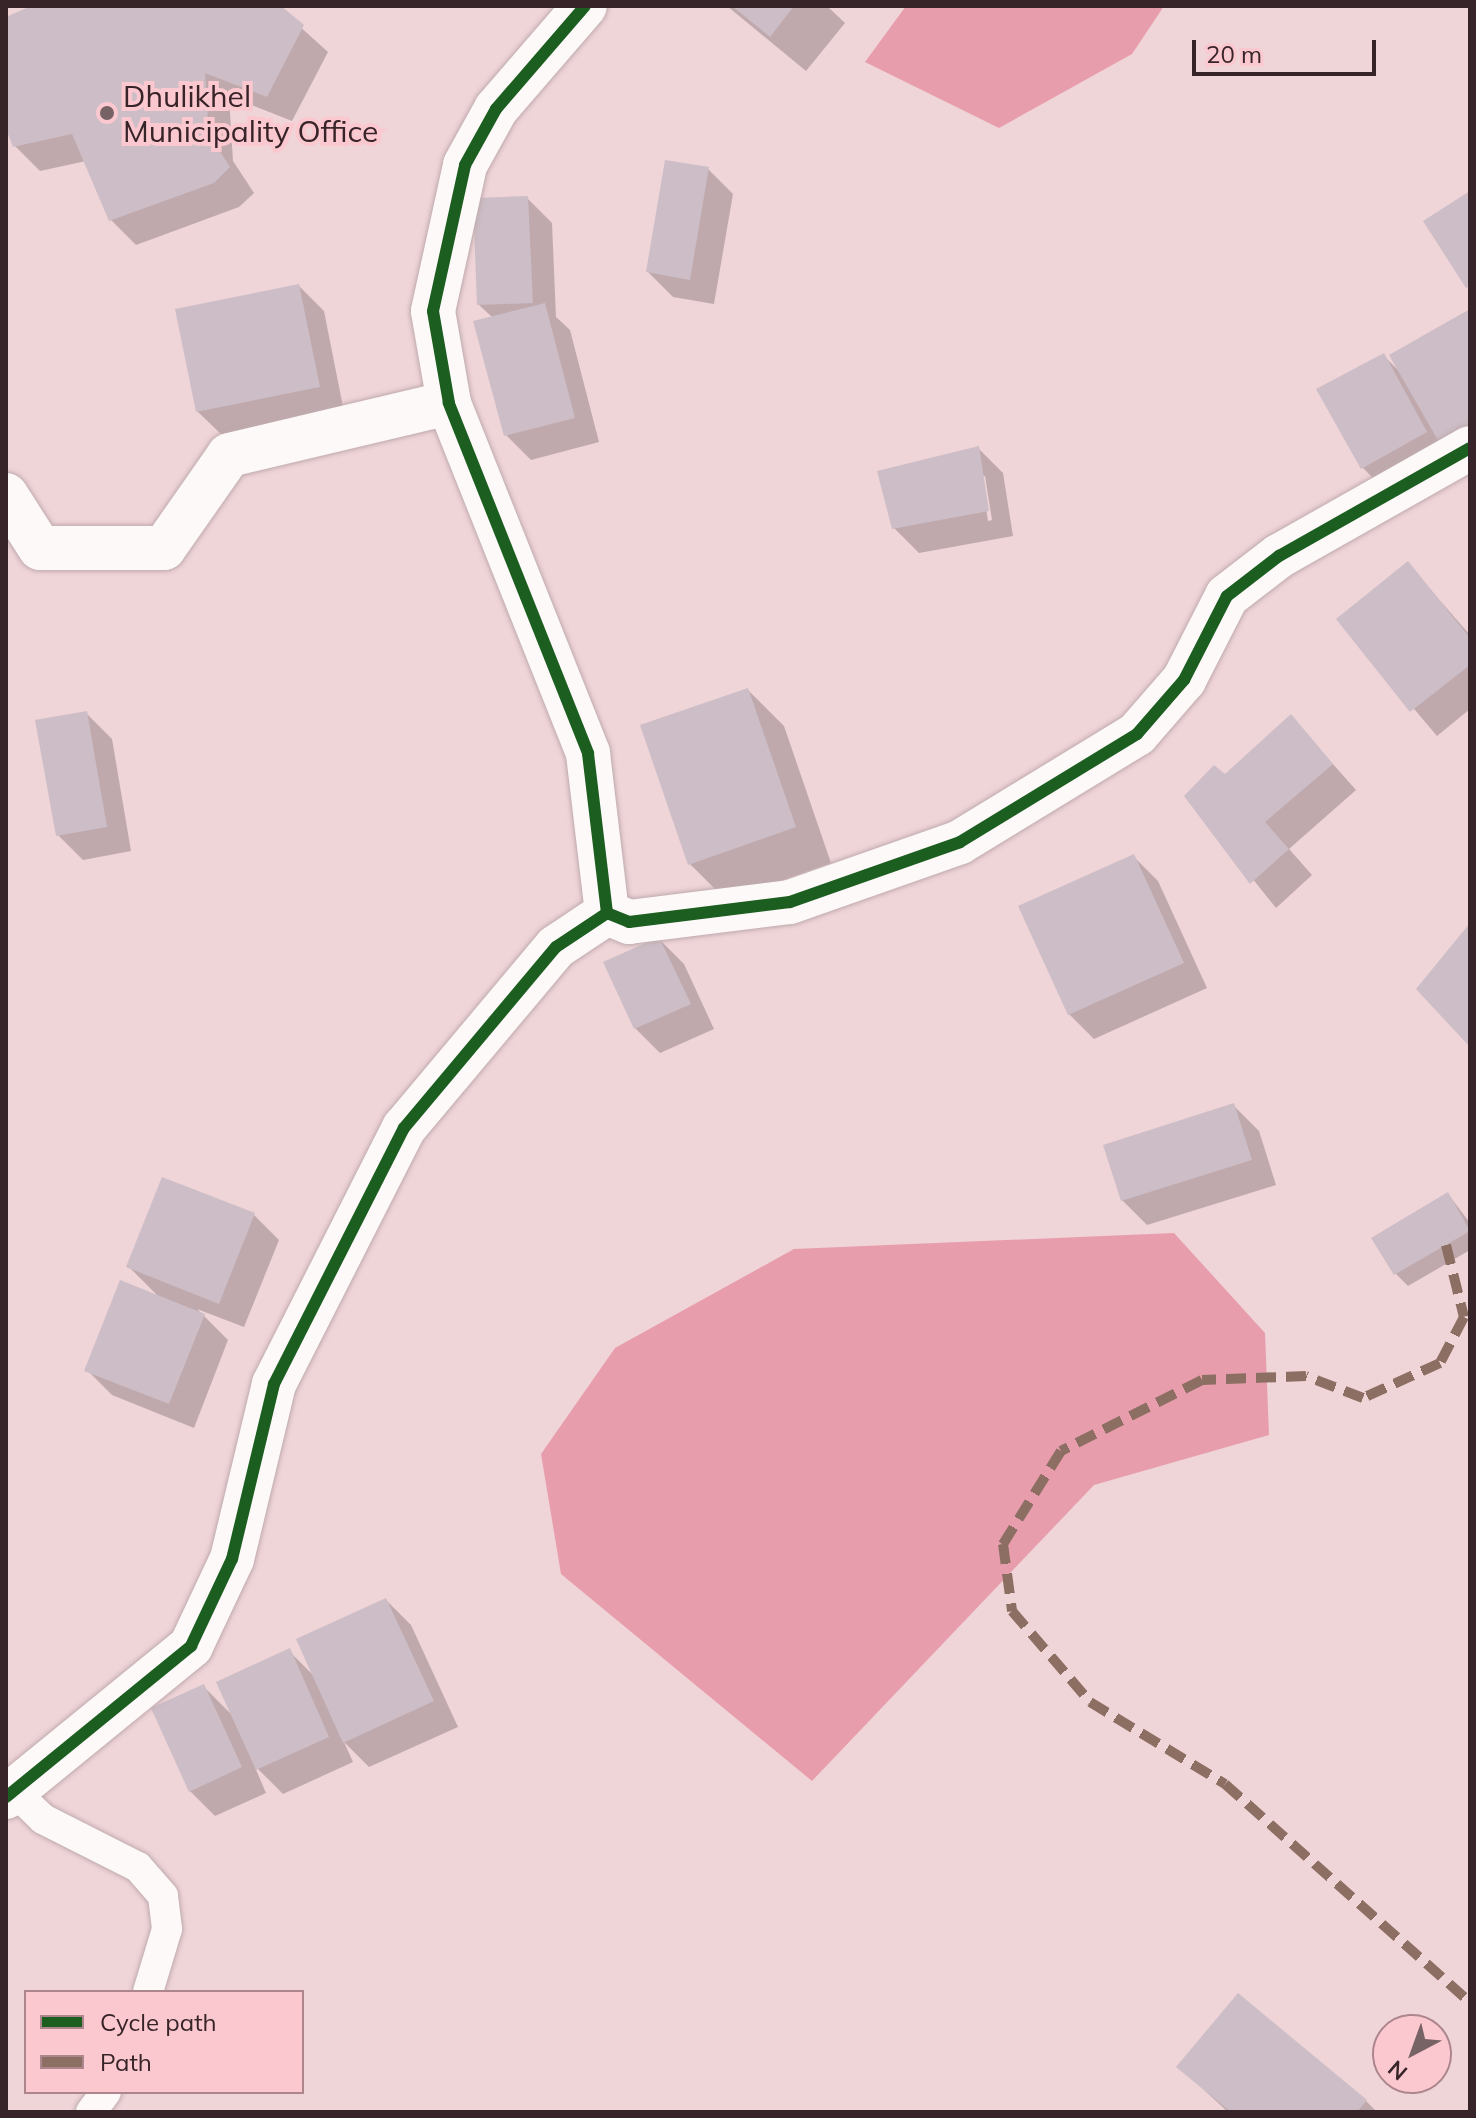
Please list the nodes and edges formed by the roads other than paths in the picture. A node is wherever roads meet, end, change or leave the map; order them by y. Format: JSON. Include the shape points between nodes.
{"nodes":[{"id":1,"x":585,"y":6,"type":"edge"},
{"id":2,"x":449,"y":403,"type":"junction"},
{"id":3,"x":1470,"y":448,"type":"edge"},
{"id":4,"x":6,"y":495,"type":"edge"},
{"id":5,"x":607,"y":913,"type":"junction"},
{"id":6,"x":10,"y":1794,"type":"edge"},
{"id":7,"x":149,"y":1990,"type":"edge"},
{"id":8,"x":104,"y":2094,"type":"edge"},
{"id":9,"x":91,"y":2112,"type":"edge"}],
"edges":[{"from":1,"to":2,"type":"street","via":[[496,109],[465,165],[433,311]]},
{"from":2,"to":4,"type":"street","via":[[229,455],[164,548],[40,548]]},
{"from":2,"to":5,"type":"street","via":[[588,753]]},
{"from":3,"to":5,"type":"street","via":[[1268,564],[1227,596],[1184,680],[1137,734],[960,842],[790,902],[629,922]]},
{"from":5,"to":6,"type":"street","via":[[556,947],[404,1128],[274,1384],[232,1559],[191,1646]]},
{"from":6,"to":7,"type":"lane","via":[[43,1819],[138,1867],[163,1896],[167,1929]]},
{"from":8,"to":9,"type":"lane"}]}
